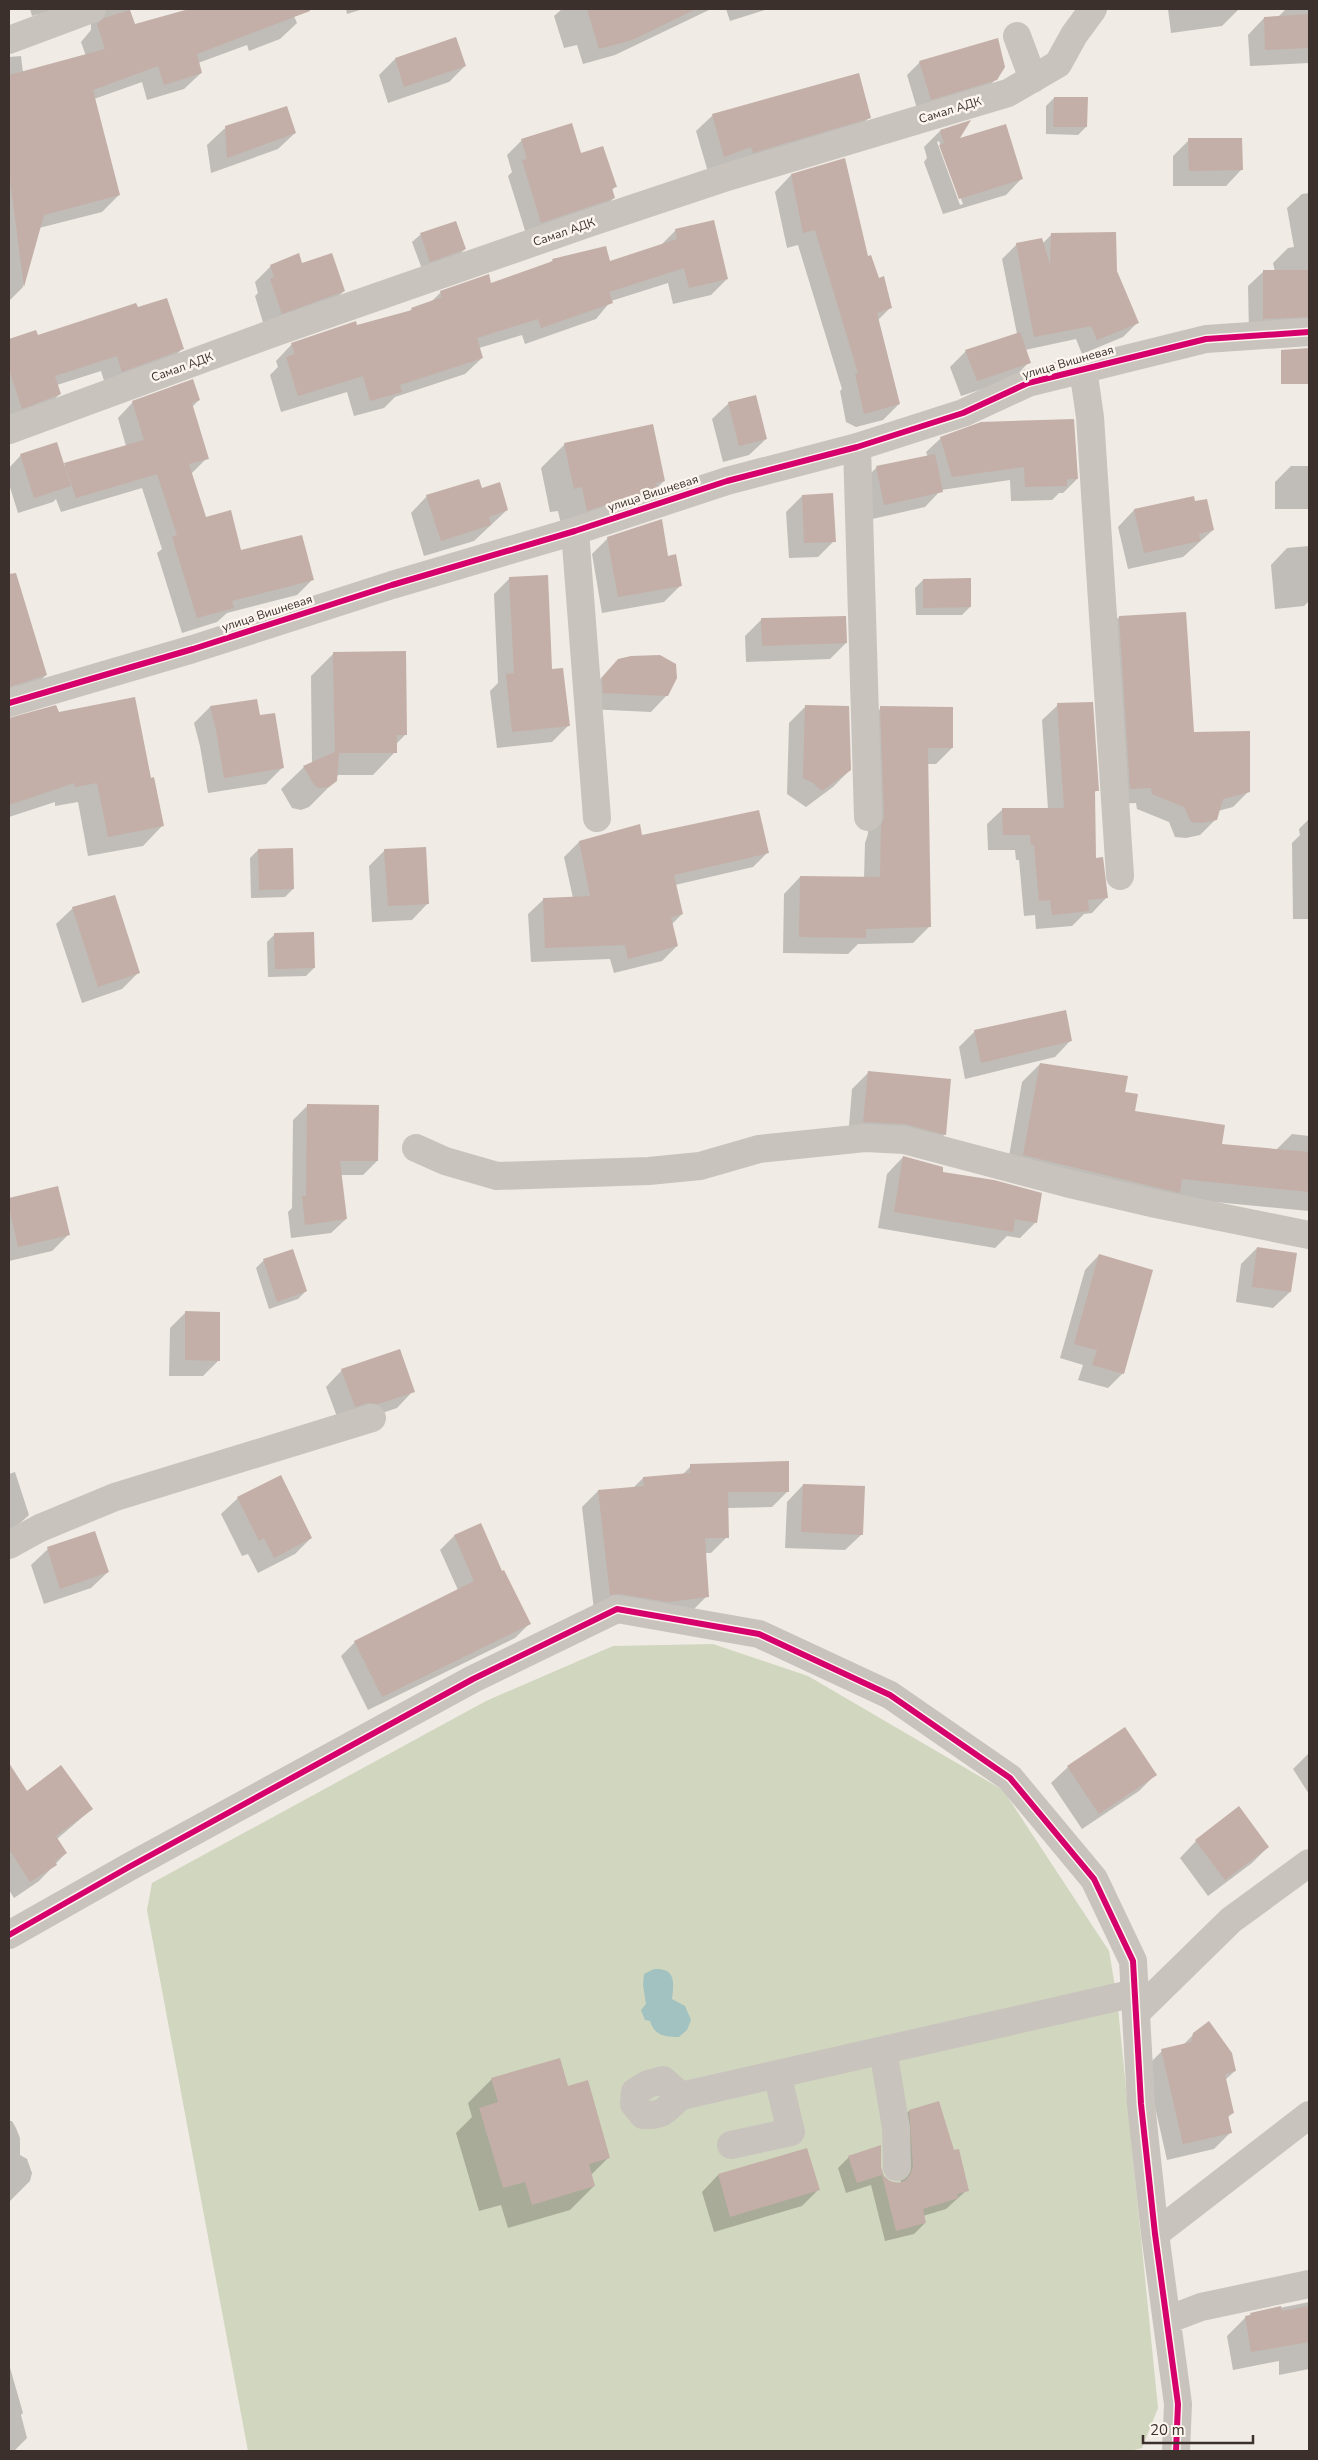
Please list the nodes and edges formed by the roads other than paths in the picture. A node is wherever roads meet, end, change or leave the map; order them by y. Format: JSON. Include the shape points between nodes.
{"nodes":[{"id":1,"x":92,"y":9,"type":"edge"},
{"id":2,"x":1093,"y":9,"type":"edge"},
{"id":3,"x":1017,"y":36,"type":"dead end"},
{"id":4,"x":9,"y":40,"type":"edge"},
{"id":5,"x":1033,"y":79,"type":"junction"},
{"id":6,"x":1309,"y":332,"type":"edge"},
{"id":7,"x":1083,"y":369,"type":"junction"},
{"id":8,"x":9,"y":430,"type":"edge"},
{"id":9,"x":856,"y":446,"type":"junction"},
{"id":10,"x":575,"y":531,"type":"junction"},
{"id":11,"x":9,"y":703,"type":"edge"},
{"id":12,"x":596,"y":818,"type":"dead end"},
{"id":13,"x":868,"y":818,"type":"dead end"},
{"id":14,"x":1120,"y":876,"type":"dead end"},
{"id":15,"x":416,"y":1148,"type":"dead end"},
{"id":16,"x":1309,"y":1235,"type":"edge"},
{"id":17,"x":372,"y":1418,"type":"dead end"},
{"id":18,"x":9,"y":1545,"type":"edge"},
{"id":19,"x":1309,"y":1863,"type":"edge"},
{"id":20,"x":9,"y":1935,"type":"edge"},
{"id":21,"x":1135,"y":2003,"type":"junction"},
{"id":22,"x":883,"y":2050,"type":"junction"},
{"id":23,"x":777,"y":2074,"type":"junction"},
{"id":24,"x":681,"y":2096,"type":"dead end"},
{"id":25,"x":1309,"y":2115,"type":"edge"},
{"id":26,"x":731,"y":2146,"type":"dead end"},
{"id":27,"x":896,"y":2167,"type":"dead end"},
{"id":28,"x":1155,"y":2234,"type":"junction"},
{"id":29,"x":1309,"y":2284,"type":"edge"},
{"id":30,"x":1167,"y":2320,"type":"junction"},
{"id":31,"x":1176,"y":2451,"type":"edge"}],
"edges":[{"from":1,"to":4,"type":"street"},
{"from":2,"to":5,"type":"street","name":"Самал АДК","via":[[1058,64]]},
{"from":3,"to":5,"type":"street"},
{"from":5,"to":8,"type":"street","name":"Самал АДК","via":[[1008,93],[727,177],[463,266]]},
{"from":6,"to":7,"type":"street","name":"улица Вишневая","via":[[1206,339]]},
{"from":7,"to":9,"type":"street","name":"улица Вишневая","via":[[1028,383],[963,413]]},
{"from":7,"to":14,"type":"street","via":[[1091,427]]},
{"from":9,"to":10,"type":"street","name":"улица Вишневая","via":[[727,481]]},
{"from":9,"to":13,"type":"street"},
{"from":10,"to":11,"type":"street","name":"улица Вишневая"},
{"from":10,"to":12,"type":"street"},
{"from":15,"to":16,"type":"street","via":[[497,1176],[649,1171],[700,1166],[759,1149],[865,1138],[904,1140],[1066,1183]]},
{"from":17,"to":18,"type":"street","via":[[115,1497],[40,1528]]},
{"from":19,"to":21,"type":"street","via":[[1231,1920]]},
{"from":20,"to":21,"type":"street","via":[[473,1679],[617,1609],[759,1634],[890,1695],[1010,1778],[1094,1879],[1133,1961]]},
{"from":21,"to":22,"type":"street"},
{"from":21,"to":28,"type":"street","via":[[1141,2104]]},
{"from":22,"to":23,"type":"street"},
{"from":22,"to":27,"type":"street","via":[[896,2128]]},
{"from":23,"to":24,"type":"street"},
{"from":23,"to":26,"type":"street","via":[[791,2132]]},
{"from":25,"to":28,"type":"street"},
{"from":28,"to":30,"type":"street"},
{"from":29,"to":30,"type":"street","via":[[1201,2306]]},
{"from":30,"to":31,"type":"street","via":[[1178,2404]]}]}
